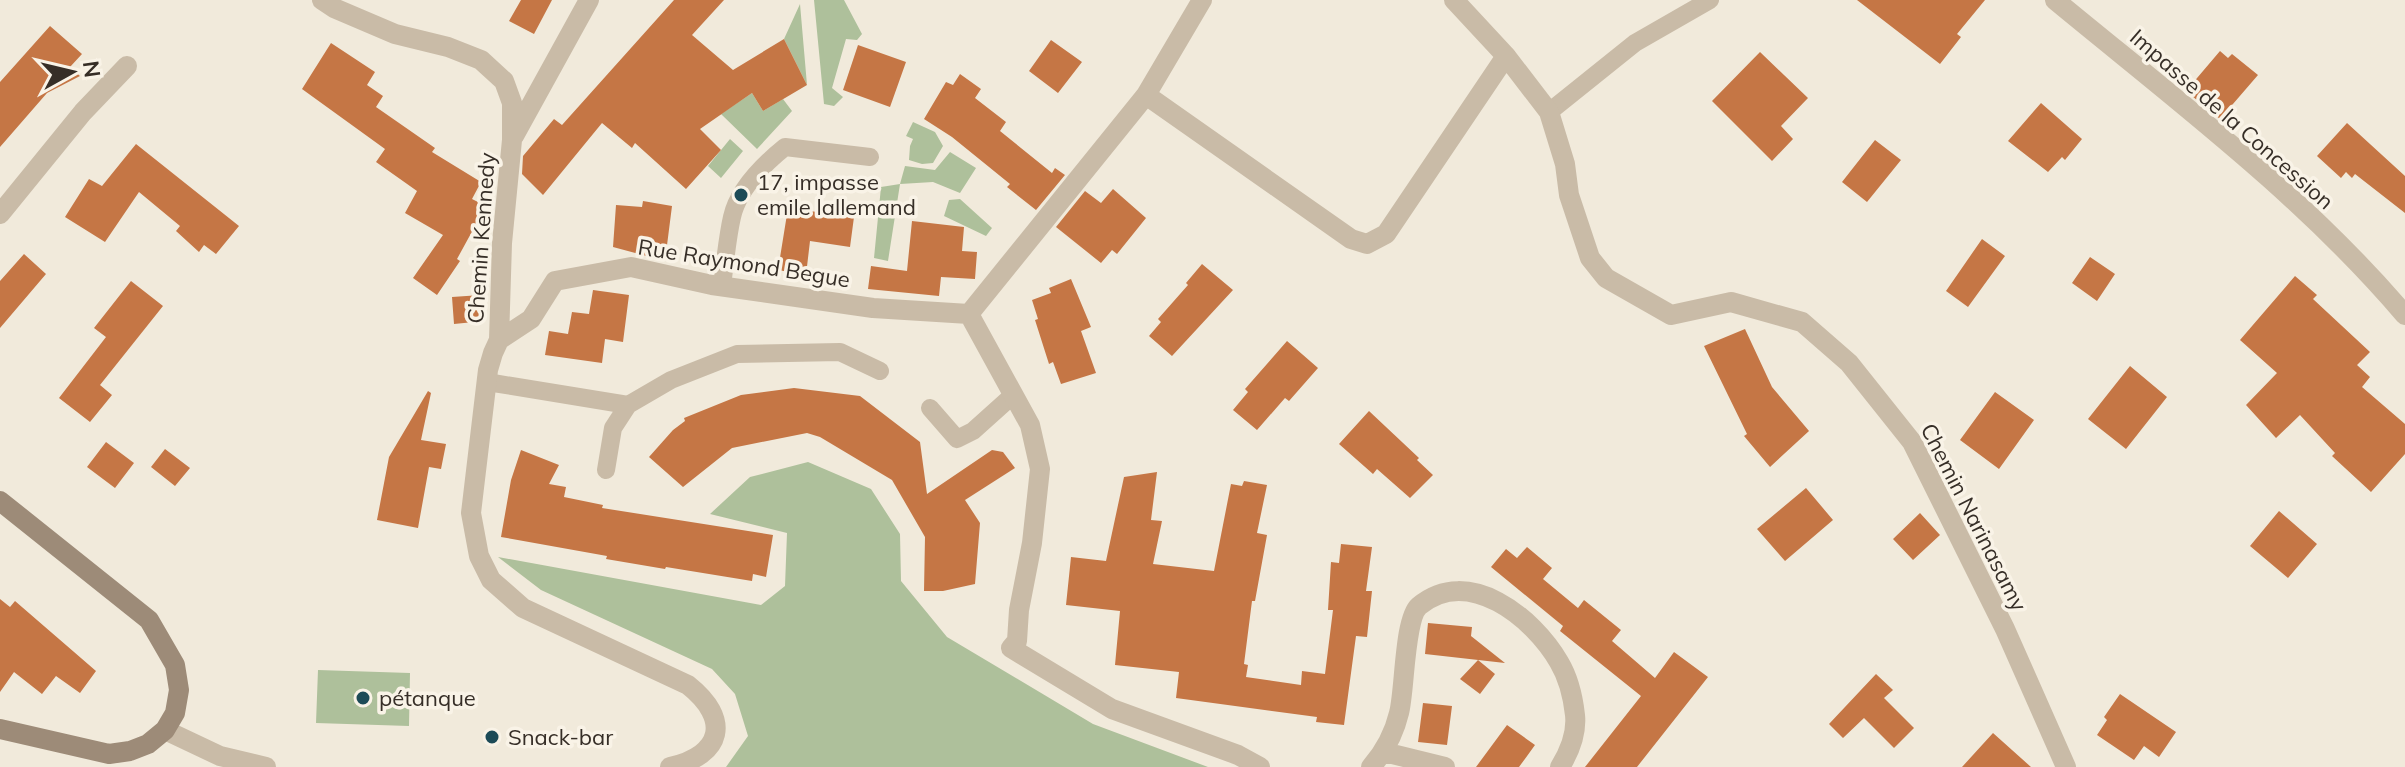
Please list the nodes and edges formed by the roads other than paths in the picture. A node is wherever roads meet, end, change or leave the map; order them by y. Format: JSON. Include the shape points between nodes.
{"nodes":[{"id":1,"x":322,"y":0,"type":"edge"},
{"id":2,"x":589,"y":0,"type":"edge"},
{"id":3,"x":1202,"y":0,"type":"edge"},
{"id":4,"x":1454,"y":0,"type":"edge"},
{"id":5,"x":1710,"y":0,"type":"edge"},
{"id":6,"x":2055,"y":0,"type":"edge"},
{"id":7,"x":1506,"y":56,"type":"junction"},
{"id":8,"x":127,"y":66,"type":"dead end"},
{"id":9,"x":1146,"y":95,"type":"junction"},
{"id":10,"x":1549,"y":112,"type":"junction"},
{"id":11,"x":512,"y":140,"type":"junction"},
{"id":12,"x":870,"y":157,"type":"dead end"},
{"id":13,"x":0,"y":214,"type":"edge"},
{"id":14,"x":722,"y":286,"type":"junction"},
{"id":15,"x":969,"y":314,"type":"junction"},
{"id":16,"x":2405,"y":315,"type":"edge"},
{"id":17,"x":499,"y":340,"type":"junction"},
{"id":18,"x":880,"y":371,"type":"dead end"},
{"id":19,"x":487,"y":382,"type":"junction"},
{"id":20,"x":1012,"y":396,"type":"junction"},
{"id":21,"x":628,"y":405,"type":"junction"},
{"id":22,"x":930,"y":408,"type":"dead end"},
{"id":23,"x":606,"y":470,"type":"dead end"},
{"id":24,"x":0,"y":501,"type":"edge"},
{"id":25,"x":0,"y":729,"type":"edge"},
{"id":26,"x":165,"y":730,"type":"junction"},
{"id":27,"x":1377,"y":759,"type":"edge"},
{"id":28,"x":266,"y":767,"type":"edge"},
{"id":29,"x":670,"y":767,"type":"edge"},
{"id":30,"x":1260,"y":767,"type":"edge"},
{"id":31,"x":1445,"y":767,"type":"edge"},
{"id":32,"x":1560,"y":767,"type":"edge"},
{"id":33,"x":2066,"y":767,"type":"edge"}],
"edges":[{"from":1,"to":11,"type":"street","name":"Chemin Kennedy","via":[[395,34],[481,60],[504,81],[512,103]]},
{"from":2,"to":11,"type":"street","name":"Chemin Kennedy"},
{"from":3,"to":9,"type":"street"},
{"from":4,"to":7,"type":"street","name":"Chemin Narinasamy"},
{"from":5,"to":10,"type":"lane","via":[[1635,43]]},
{"from":6,"to":16,"type":"street","name":"Impasse de la Concession","via":[[2285,190]]},
{"from":7,"to":9,"type":"street","via":[[1386,234],[1367,244],[1351,239]]},
{"from":7,"to":10,"type":"street","name":"Chemin Narinasamy"},
{"from":8,"to":13,"type":"street"},
{"from":9,"to":15,"type":"street"},
{"from":10,"to":33,"type":"street","name":"Chemin Narinasamy","via":[[1590,258],[1606,278],[1671,315],[1731,302],[1802,322],[1849,363],[1912,442]]},
{"from":11,"to":17,"type":"street","name":"Chemin Kennedy"},
{"from":12,"to":14,"type":"lane","via":[[785,147],[771,159],[732,213]]},
{"from":14,"to":15,"type":"street","name":"Rue Raymond Begue","via":[[873,308]]},
{"from":14,"to":17,"type":"street","name":"Rue Raymond Begue","via":[[631,267],[555,281],[531,319]]},
{"from":15,"to":20,"type":"street"},
{"from":17,"to":19,"type":"street"},
{"from":18,"to":21,"type":"lane","via":[[840,352],[737,354],[671,380]]},
{"from":19,"to":21,"type":"lane"},
{"from":19,"to":29,"type":"street","via":[[471,513],[484,568],[523,608],[704,697],[717,728],[708,749]]},
{"from":20,"to":22,"type":"lane","via":[[957,439]]},
{"from":20,"to":30,"type":"street","via":[[1030,425],[1040,469],[1017,641],[1011,648],[1112,709]]},
{"from":21,"to":23,"type":"lane","via":[[613,428]]},
{"from":24,"to":26,"type":"main road","via":[[149,620],[175,665],[179,690]]},
{"from":25,"to":26,"type":"main road","via":[[109,754],[148,744]]},
{"from":26,"to":28,"type":"street","via":[[220,756]]},
{"from":27,"to":31,"type":"street"},
{"from":27,"to":32,"type":"street","via":[[1399,714],[1415,609],[1433,595],[1468,590],[1499,602],[1561,664],[1575,716],[1574,736]]}]}
